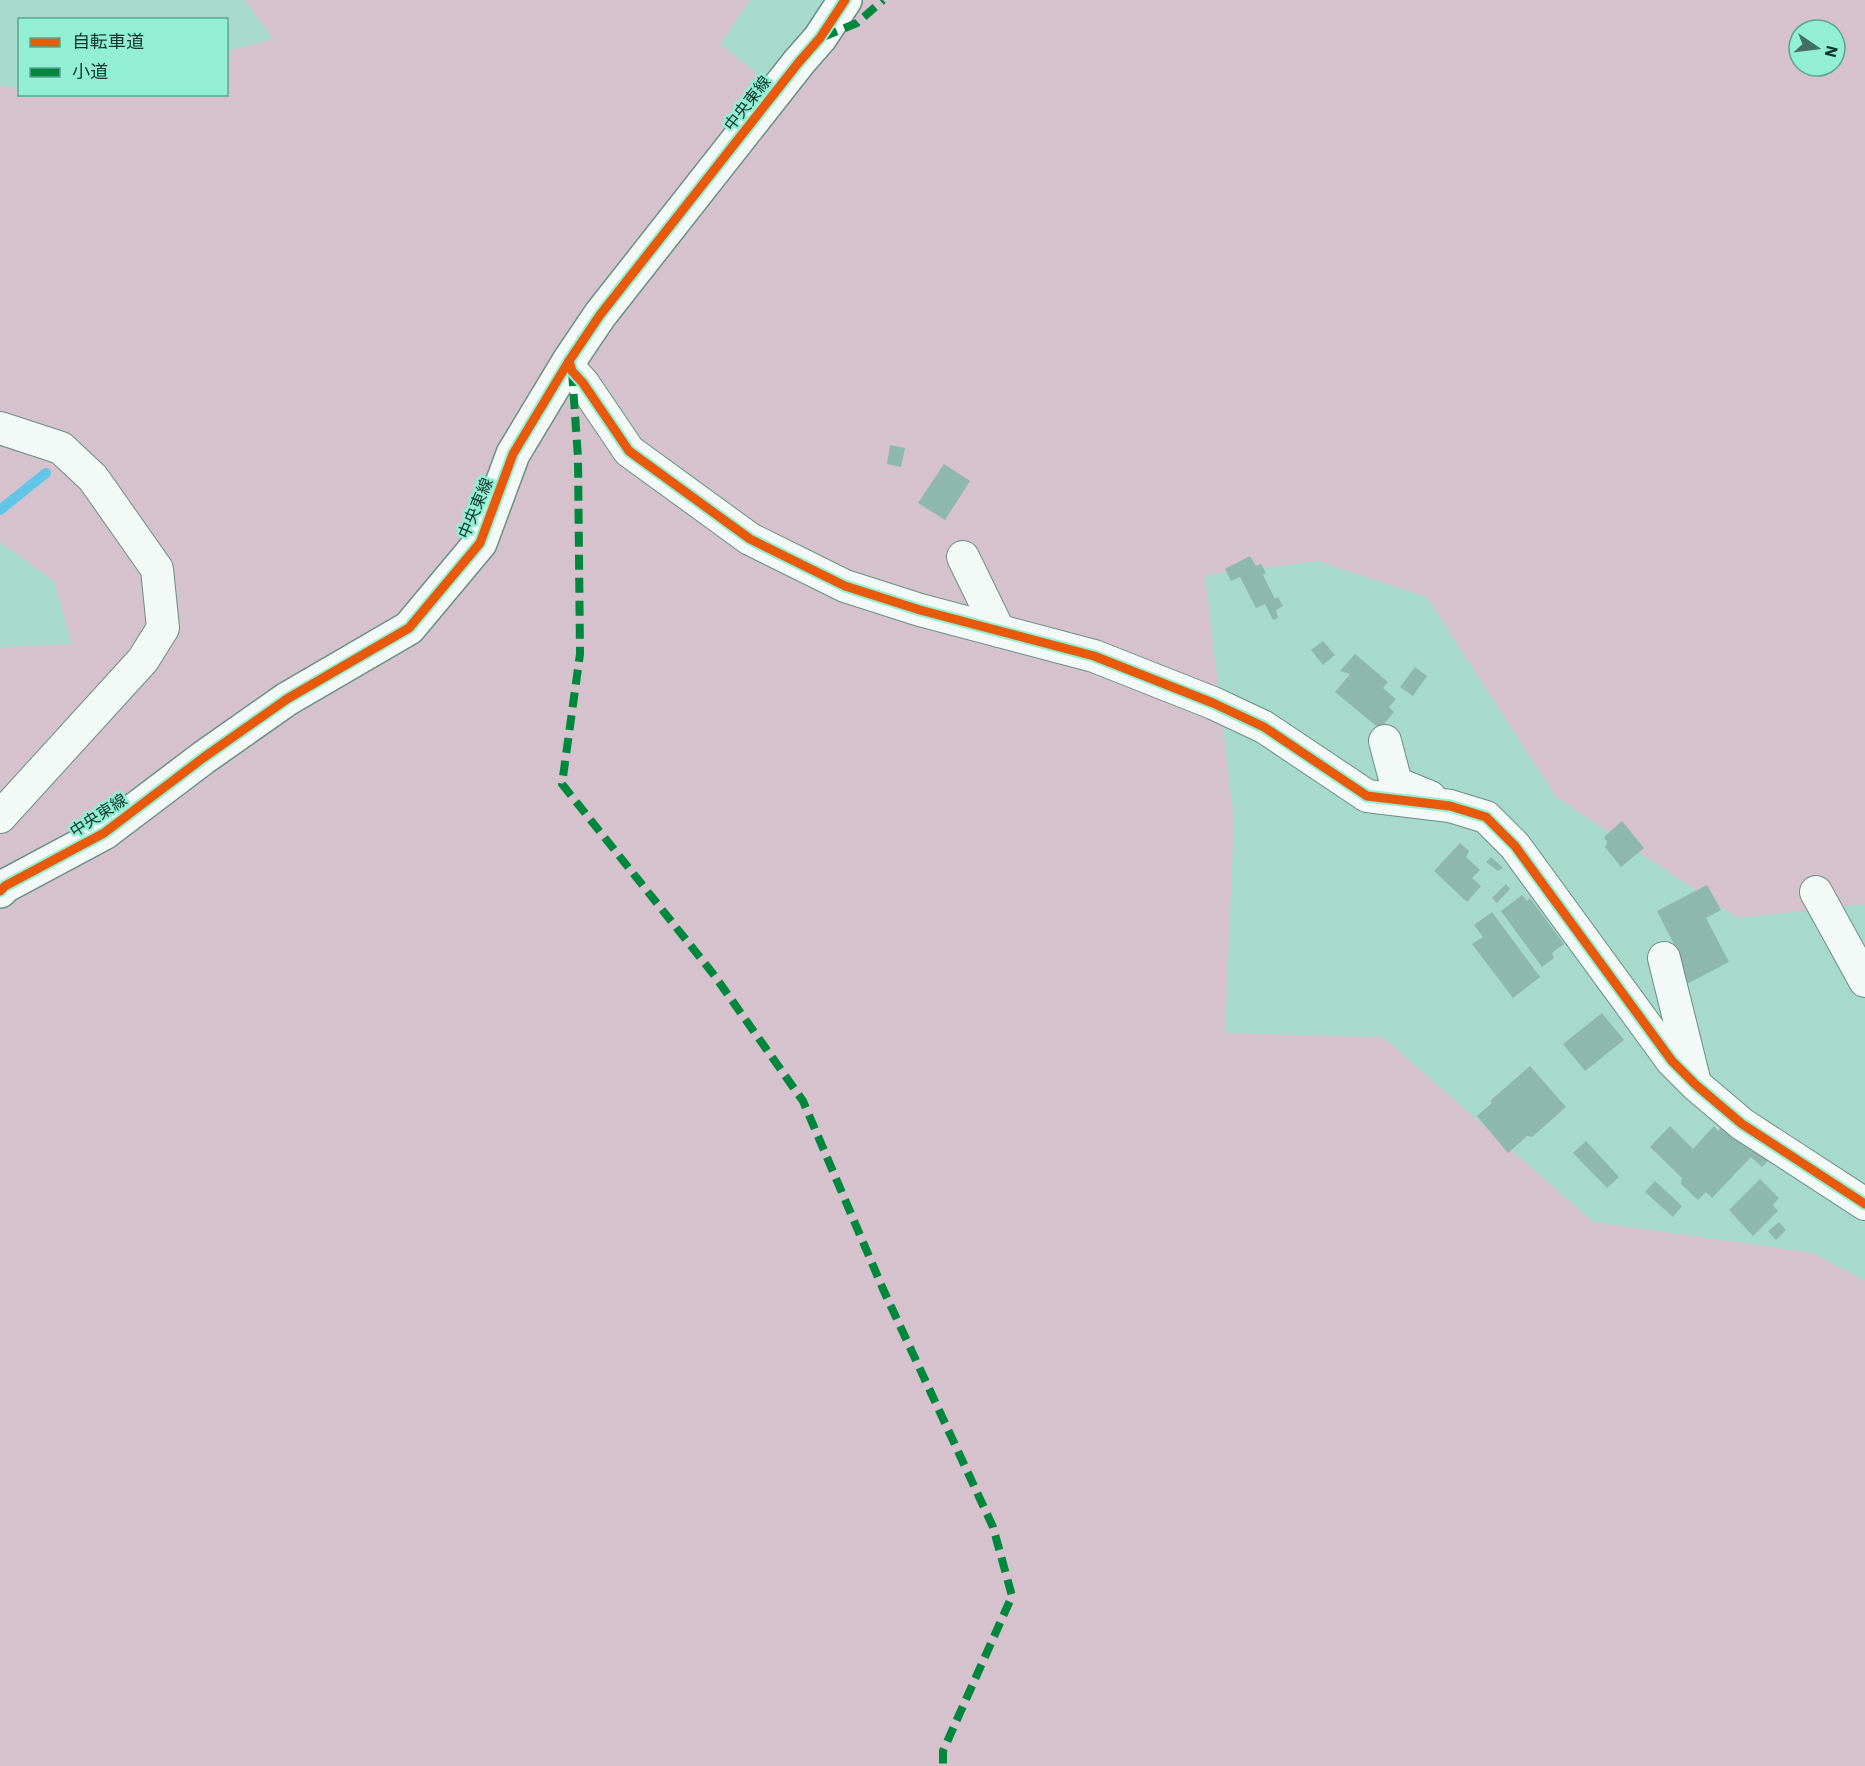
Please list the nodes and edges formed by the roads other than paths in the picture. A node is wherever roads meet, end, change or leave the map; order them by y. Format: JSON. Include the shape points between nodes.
{"nodes":[{"id":1,"x":845,"y":0,"type":"edge"},
{"id":2,"x":569,"y":361,"type":"junction"},
{"id":3,"x":0,"y":428,"type":"edge"},
{"id":4,"x":963,"y":557,"type":"dead end"},
{"id":5,"x":999,"y":631,"type":"junction"},
{"id":6,"x":1385,"y":741,"type":"dead end"},
{"id":7,"x":1450,"y":806,"type":"junction"},
{"id":8,"x":0,"y":817,"type":"edge"},
{"id":9,"x":0,"y":891,"type":"edge"},
{"id":10,"x":1816,"y":892,"type":"dead end"},
{"id":11,"x":1664,"y":958,"type":"dead end"},
{"id":12,"x":1865,"y":981,"type":"edge"},
{"id":13,"x":1696,"y":1085,"type":"junction"},
{"id":14,"x":1865,"y":1204,"type":"edge"}],
"edges":[{"from":1,"to":2,"type":"street","name":"中央東線","via":[[820,38],[600,315]]},
{"from":2,"to":5,"type":"street","via":[[572,371],[629,451],[750,539],[845,586]]},
{"from":2,"to":9,"type":"street","name":"中央東線","via":[[513,454],[480,543],[409,628],[287,699],[104,833]]},
{"from":3,"to":8,"type":"street","via":[[61,448],[93,478],[158,569],[163,628],[143,660]]},
{"from":4,"to":5,"type":"street"},
{"from":5,"to":7,"type":"street","via":[[1094,656],[1213,703],[1264,726],[1367,796]]},
{"from":6,"to":7,"type":"street","via":[[1396,783]]},
{"from":7,"to":13,"type":"street","via":[[1486,817],[1515,846],[1672,1061]]},
{"from":10,"to":12,"type":"street"},
{"from":11,"to":13,"type":"street"},
{"from":13,"to":14,"type":"street","via":[[1742,1124]]}]}
